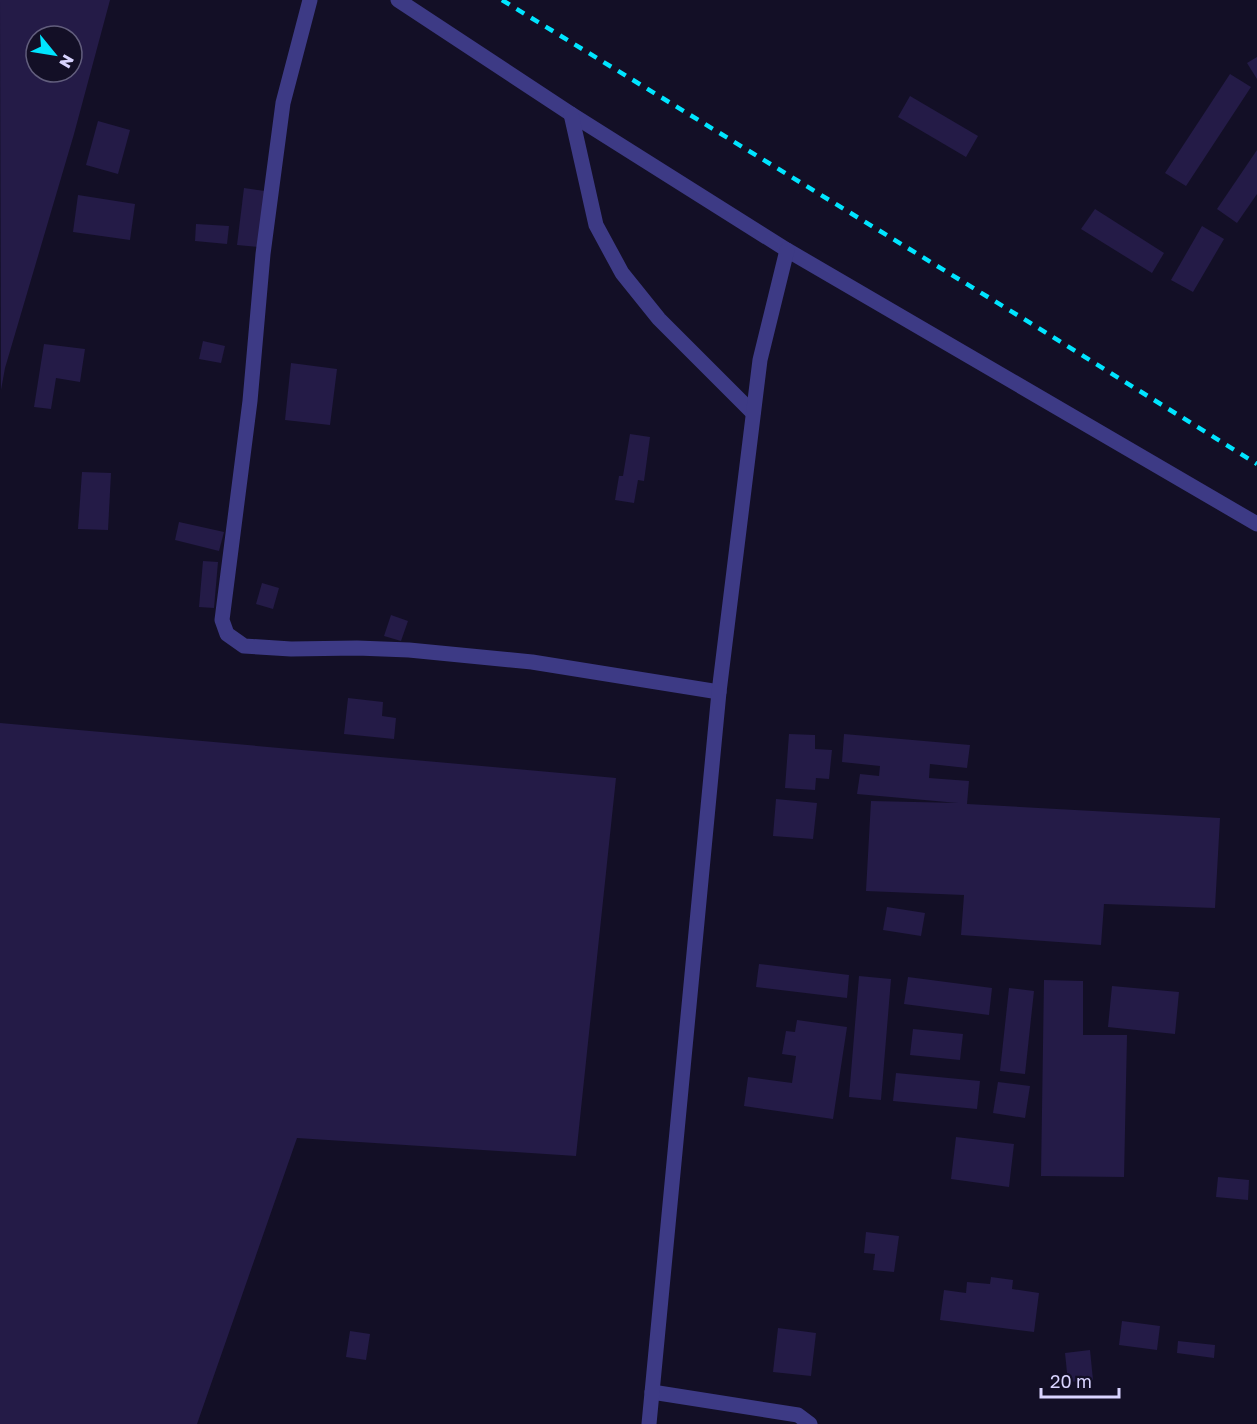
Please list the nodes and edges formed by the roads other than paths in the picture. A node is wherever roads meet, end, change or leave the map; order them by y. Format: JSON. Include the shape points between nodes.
{"nodes":[{"id":1,"x":310,"y":0,"type":"edge"},
{"id":2,"x":398,"y":0,"type":"edge"},
{"id":3,"x":571,"y":114,"type":"junction"},
{"id":4,"x":788,"y":250,"type":"junction"},
{"id":5,"x":753,"y":413,"type":"junction"},
{"id":6,"x":1257,"y":524,"type":"edge"},
{"id":7,"x":719,"y":692,"type":"junction"},
{"id":8,"x":652,"y":1392,"type":"junction"},
{"id":9,"x":649,"y":1424,"type":"edge"},
{"id":10,"x":810,"y":1424,"type":"edge"}],
"edges":[{"from":1,"to":7,"type":"street","via":[[283,103],[222,620],[227,634],[244,646],[420,651],[532,662]]},
{"from":2,"to":3,"type":"street"},
{"from":3,"to":4,"type":"street"},
{"from":3,"to":5,"type":"street","via":[[596,225],[622,273],[659,319]]},
{"from":4,"to":5,"type":"street","via":[[760,360]]},
{"from":4,"to":6,"type":"street"},
{"from":5,"to":7,"type":"street"},
{"from":7,"to":8,"type":"street"},
{"from":8,"to":9,"type":"street"},
{"from":8,"to":10,"type":"street","via":[[798,1415]]}]}
